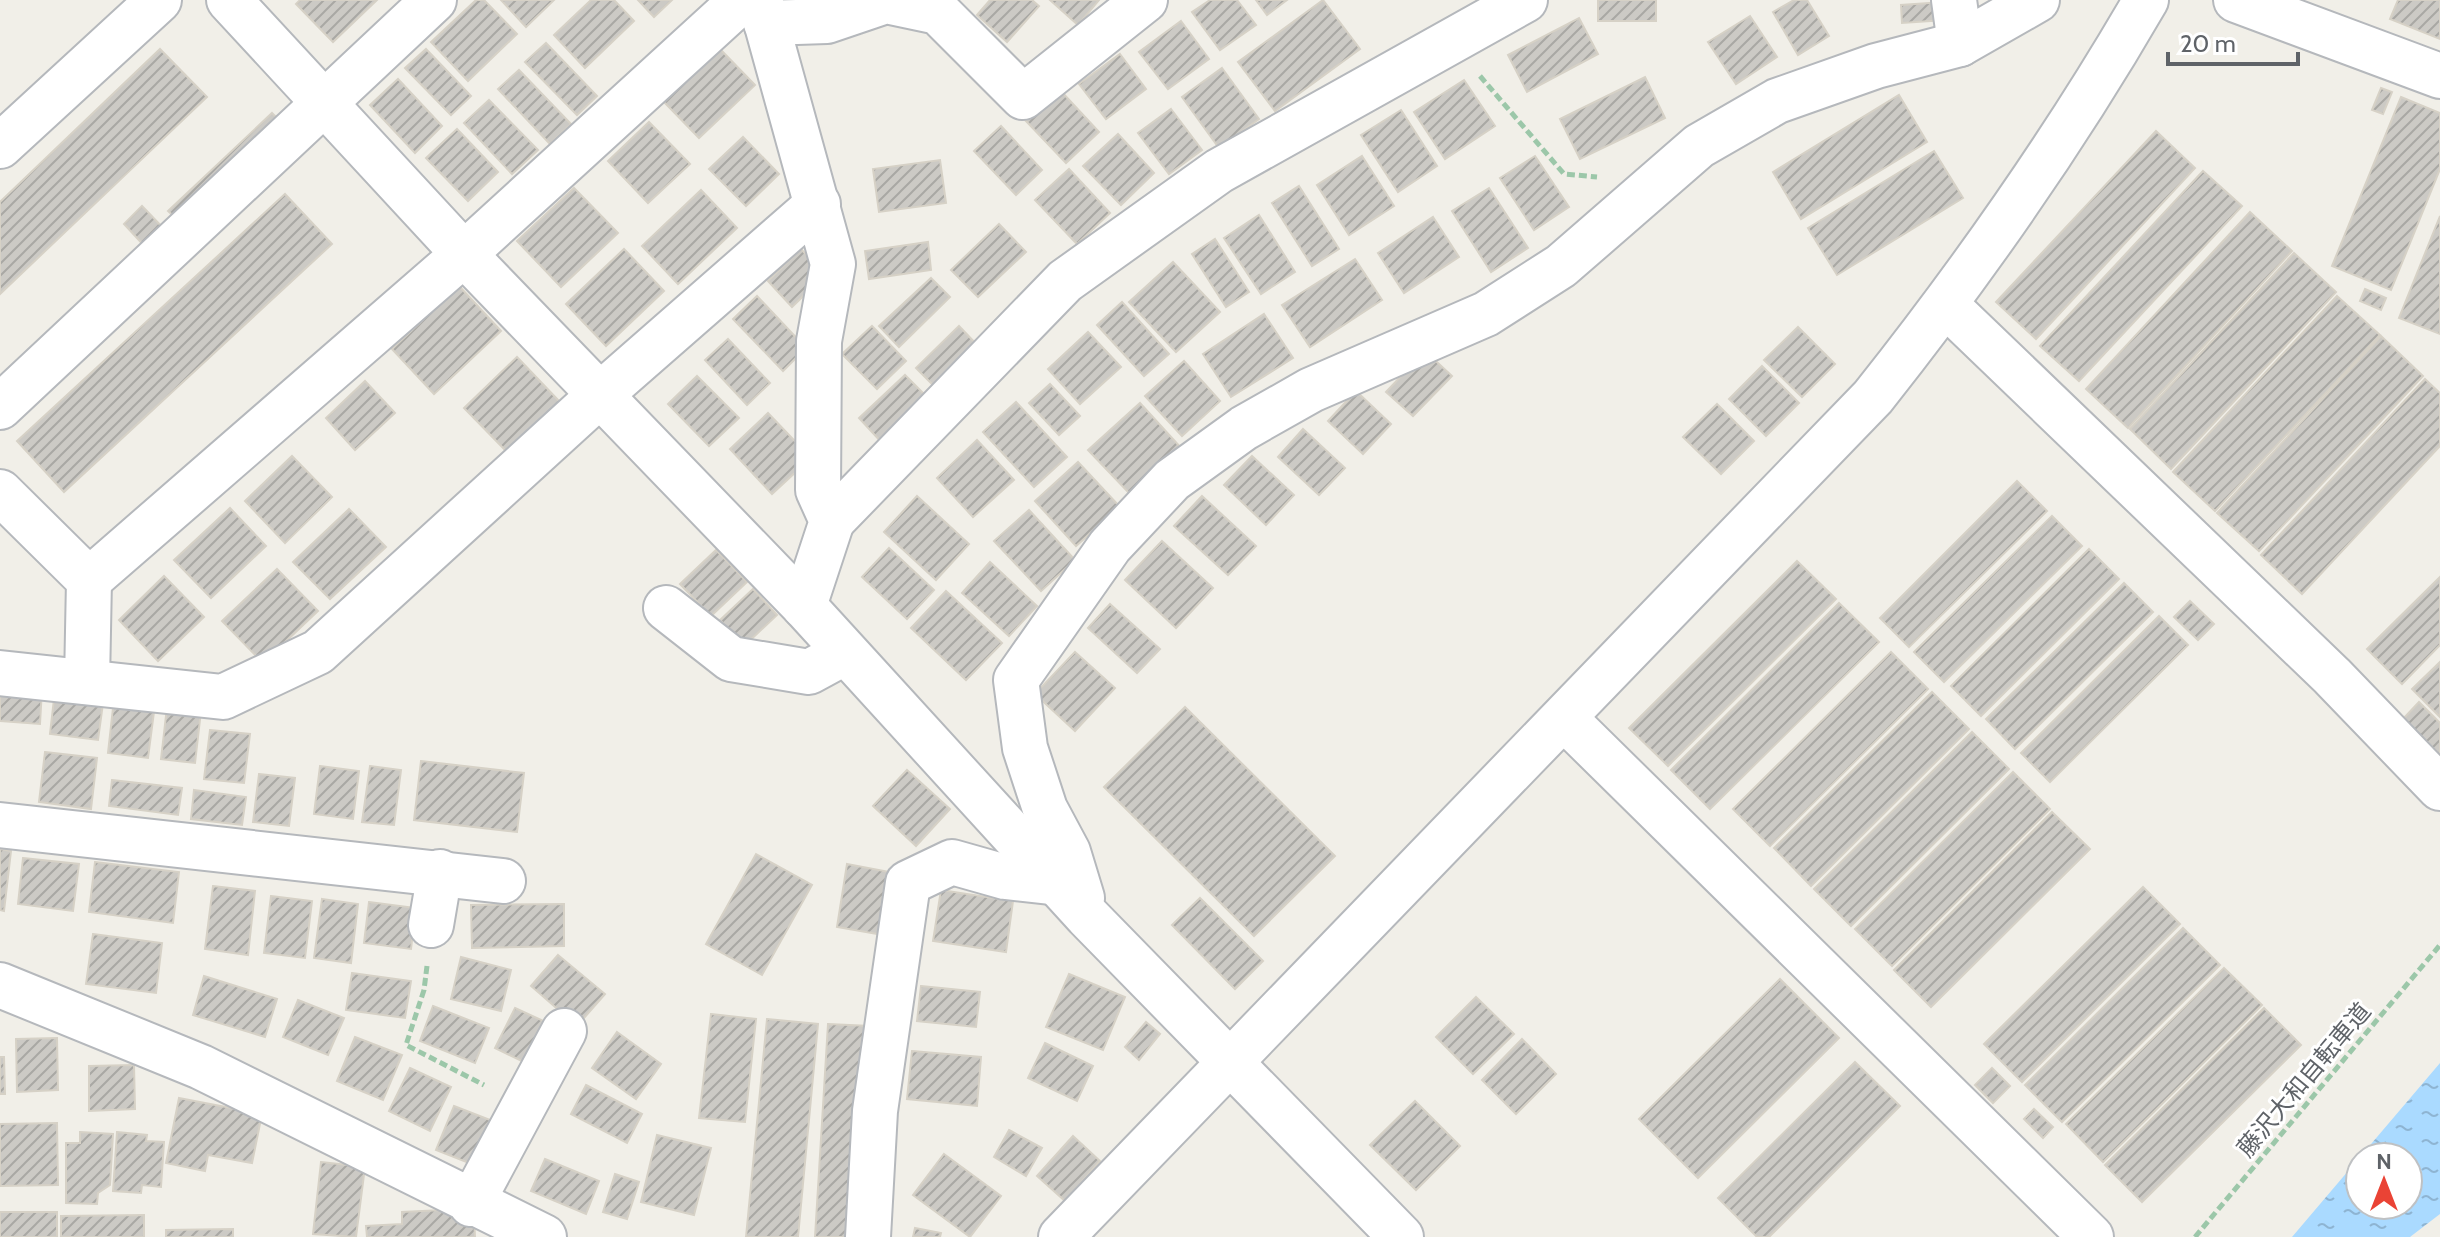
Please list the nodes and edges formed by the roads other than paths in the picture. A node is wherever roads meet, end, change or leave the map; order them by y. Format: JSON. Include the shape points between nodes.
{"nodes":[{"id":1,"x":159,"y":0,"type":"edge"},
{"id":2,"x":229,"y":0,"type":"edge"},
{"id":3,"x":434,"y":0,"type":"edge"},
{"id":4,"x":1145,"y":0,"type":"edge"},
{"id":5,"x":1525,"y":0,"type":"edge"},
{"id":6,"x":1954,"y":0,"type":"edge"},
{"id":7,"x":2037,"y":0,"type":"edge"},
{"id":8,"x":2146,"y":0,"type":"edge"},
{"id":9,"x":2236,"y":0,"type":"edge"},
{"id":10,"x":756,"y":8,"type":"edge"},
{"id":11,"x":1960,"y":44,"type":"junction"},
{"id":12,"x":2440,"y":76,"type":"edge"},
{"id":13,"x":324,"y":105,"type":"junction"},
{"id":14,"x":0,"y":146,"type":"edge"},
{"id":15,"x":818,"y":204,"type":"junction"},
{"id":16,"x":464,"y":254,"type":"junction"},
{"id":17,"x":1946,"y":305,"type":"junction"},
{"id":18,"x":602,"y":393,"type":"junction"},
{"id":19,"x":0,"y":407,"type":"edge"},
{"id":20,"x":0,"y":492,"type":"edge"},
{"id":21,"x":832,"y":521,"type":"junction"},
{"id":22,"x":89,"y":580,"type":"junction"},
{"id":23,"x":804,"y":606,"type":"junction"},
{"id":24,"x":666,"y":608,"type":"dead end"},
{"id":25,"x":844,"y":653,"type":"junction"},
{"id":26,"x":0,"y":673,"type":"edge"},
{"id":27,"x":87,"y":682,"type":"junction"},
{"id":28,"x":1564,"y":718,"type":"junction"},
{"id":29,"x":2440,"y":788,"type":"edge"},
{"id":30,"x":0,"y":825,"type":"edge"},
{"id":31,"x":440,"y":872,"type":"junction"},
{"id":32,"x":503,"y":881,"type":"dead end"},
{"id":33,"x":1059,"y":883,"type":"junction"},
{"id":34,"x":1087,"y":916,"type":"junction"},
{"id":35,"x":431,"y":925,"type":"road end"},
{"id":36,"x":0,"y":985,"type":"edge"},
{"id":37,"x":564,"y":1031,"type":"dead end"},
{"id":38,"x":1232,"y":1061,"type":"junction"},
{"id":39,"x":471,"y":1204,"type":"junction"},
{"id":40,"x":544,"y":1237,"type":"edge"},
{"id":41,"x":868,"y":1237,"type":"edge"},
{"id":42,"x":1061,"y":1237,"type":"edge"},
{"id":43,"x":1401,"y":1237,"type":"edge"},
{"id":44,"x":2091,"y":1237,"type":"edge"}],
"edges":[{"from":1,"to":14,"type":"street"},
{"from":2,"to":13,"type":"street"},
{"from":3,"to":13,"type":"street"},
{"from":4,"to":10,"type":"street","via":[[1023,97],[938,12],[886,1],[827,21]]},
{"from":5,"to":21,"type":"street","via":[[1219,171],[1065,281]]},
{"from":6,"to":11,"type":"street"},
{"from":7,"to":11,"type":"street"},
{"from":8,"to":17,"type":"street","via":[[2083,108]]},
{"from":9,"to":12,"type":"street"},
{"from":10,"to":15,"type":"street"},
{"from":10,"to":16,"type":"street"},
{"from":11,"to":34,"type":"street","via":[[1777,101],[1699,146],[1561,266],[1486,314],[1311,390],[1244,428],[1172,480],[1110,546],[1016,680],[1025,748],[1045,809],[1068,852]]},
{"from":13,"to":16,"type":"street"},
{"from":13,"to":19,"type":"street"},
{"from":15,"to":18,"type":"street"},
{"from":15,"to":21,"type":"street","via":[[833,264],[819,341],[818,490]]},
{"from":16,"to":18,"type":"street"},
{"from":16,"to":22,"type":"street"},
{"from":17,"to":28,"type":"street","via":[[1873,397]]},
{"from":17,"to":29,"type":"street","via":[[2332,676]]},
{"from":18,"to":23,"type":"street"},
{"from":18,"to":27,"type":"street","via":[[318,652],[223,697]]},
{"from":20,"to":22,"type":"street"},
{"from":21,"to":23,"type":"street"},
{"from":22,"to":27,"type":"street"},
{"from":23,"to":25,"type":"street"},
{"from":24,"to":25,"type":"street","via":[[731,659],[809,672]]},
{"from":25,"to":33,"type":"street"},
{"from":26,"to":27,"type":"street"},
{"from":28,"to":38,"type":"street"},
{"from":28,"to":44,"type":"street"},
{"from":30,"to":31,"type":"street"},
{"from":31,"to":32,"type":"street"},
{"from":31,"to":35,"type":"street"},
{"from":33,"to":34,"type":"street"},
{"from":33,"to":41,"type":"street","via":[[1005,877],[952,862],[908,883],[875,1111]]},
{"from":34,"to":38,"type":"street"},
{"from":36,"to":39,"type":"street","via":[[201,1067]]},
{"from":37,"to":39,"type":"street"},
{"from":38,"to":42,"type":"street"},
{"from":38,"to":43,"type":"street"},
{"from":39,"to":40,"type":"street"}]}
